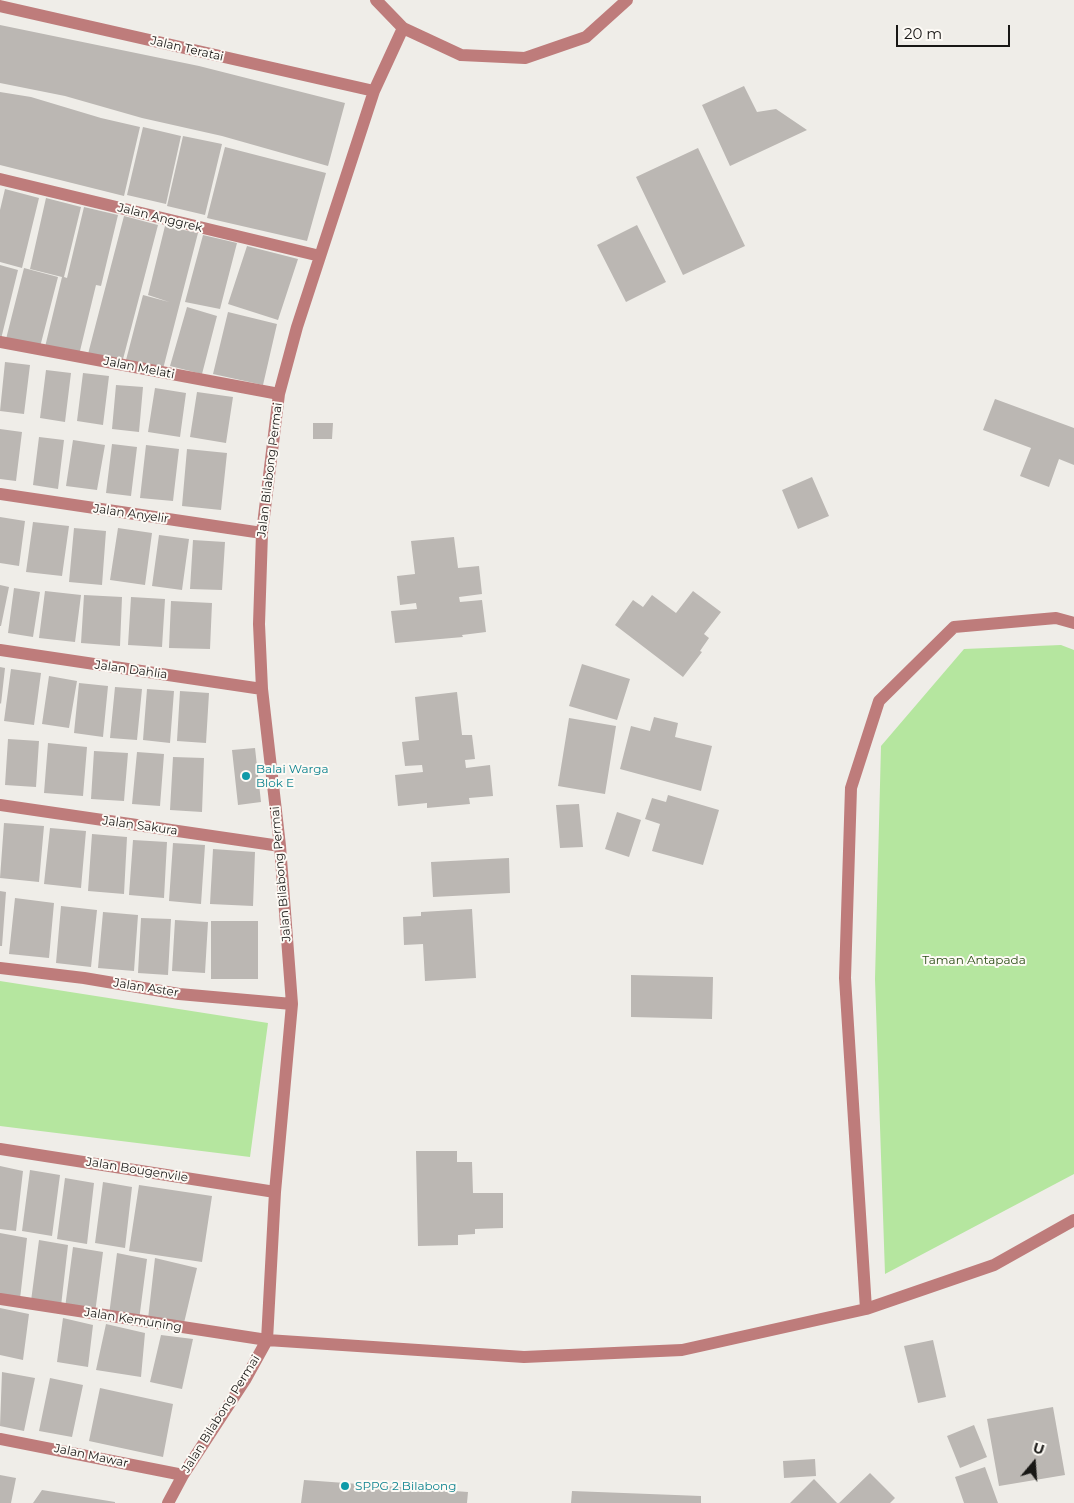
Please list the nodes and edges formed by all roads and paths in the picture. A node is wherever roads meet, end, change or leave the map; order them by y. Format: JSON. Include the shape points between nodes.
{"nodes":[{"id":1,"x":376,"y":0,"type":"edge"},
{"id":2,"x":627,"y":0,"type":"edge"},
{"id":3,"x":0,"y":6,"type":"edge"},
{"id":4,"x":403,"y":28,"type":"junction"},
{"id":5,"x":374,"y":91,"type":"junction"},
{"id":6,"x":0,"y":179,"type":"edge"},
{"id":7,"x":320,"y":256,"type":"junction"},
{"id":8,"x":0,"y":342,"type":"edge"},
{"id":9,"x":279,"y":394,"type":"junction"},
{"id":10,"x":0,"y":494,"type":"edge"},
{"id":11,"x":262,"y":533,"type":"junction"},
{"id":12,"x":1074,"y":623,"type":"edge"},
{"id":13,"x":0,"y":650,"type":"edge"},
{"id":14,"x":262,"y":689,"type":"junction"},
{"id":15,"x":0,"y":805,"type":"edge"},
{"id":16,"x":280,"y":846,"type":"junction"},
{"id":17,"x":0,"y":968,"type":"edge"},
{"id":18,"x":292,"y":1004,"type":"junction"},
{"id":19,"x":0,"y":1149,"type":"edge"},
{"id":20,"x":275,"y":1192,"type":"junction"},
{"id":21,"x":1074,"y":1220,"type":"edge"},
{"id":22,"x":0,"y":1299,"type":"edge"},
{"id":23,"x":866,"y":1309,"type":"junction"},
{"id":24,"x":267,"y":1340,"type":"junction"},
{"id":25,"x":0,"y":1439,"type":"edge"},
{"id":26,"x":183,"y":1475,"type":"junction"},
{"id":27,"x":168,"y":1503,"type":"edge"}],
"edges":[{"from":1,"to":4,"type":"street"},
{"from":2,"to":4,"type":"street","via":[[586,36],[526,58],[461,55]]},
{"from":3,"to":5,"type":"street","name":"Jalan Teratai"},
{"from":4,"to":5,"type":"street","name":"Jalan Bilabong Permai"},
{"from":5,"to":7,"type":"street","name":"Jalan Bilabong Permai"},
{"from":6,"to":7,"type":"street","name":"Jalan Anggrek"},
{"from":7,"to":9,"type":"street","name":"Jalan Bilabong Permai"},
{"from":8,"to":9,"type":"street","name":"Jalan Melati"},
{"from":9,"to":11,"type":"street","name":"Jalan Bilabong Permai"},
{"from":10,"to":11,"type":"street","name":"Jalan Anyelir"},
{"from":11,"to":14,"type":"street","name":"Jalan Bilabong Permai","via":[[259,624]]},
{"from":12,"to":23,"type":"street","via":[[1056,618],[954,626],[879,701],[851,788],[845,978]]},
{"from":13,"to":14,"type":"street","name":"Jalan Dahlia"},
{"from":14,"to":16,"type":"street","name":"Jalan Bilabong Permai"},
{"from":15,"to":16,"type":"street","name":"Jalan Sakura"},
{"from":16,"to":18,"type":"street","name":"Jalan Bilabong Permai"},
{"from":17,"to":18,"type":"street","name":"Jalan Aster","via":[[179,994]]},
{"from":18,"to":20,"type":"street","name":"Jalan Bilabong Permai"},
{"from":19,"to":20,"type":"street","name":"Jalan Bougenvile"},
{"from":20,"to":24,"type":"street","name":"Jalan Bilabong Permai"},
{"from":21,"to":23,"type":"street","name":"Jalan Kemuning","via":[[994,1265]]},
{"from":22,"to":24,"type":"street","name":"Jalan Kemuning"},
{"from":23,"to":24,"type":"street","name":"Jalan Kemuning","via":[[682,1350],[524,1357]]},
{"from":24,"to":26,"type":"street","name":"Jalan Bilabong Permai"},
{"from":25,"to":26,"type":"street","name":"Jalan Mawar"},
{"from":26,"to":27,"type":"street","name":"Jalan Bilabong Permai"}]}
